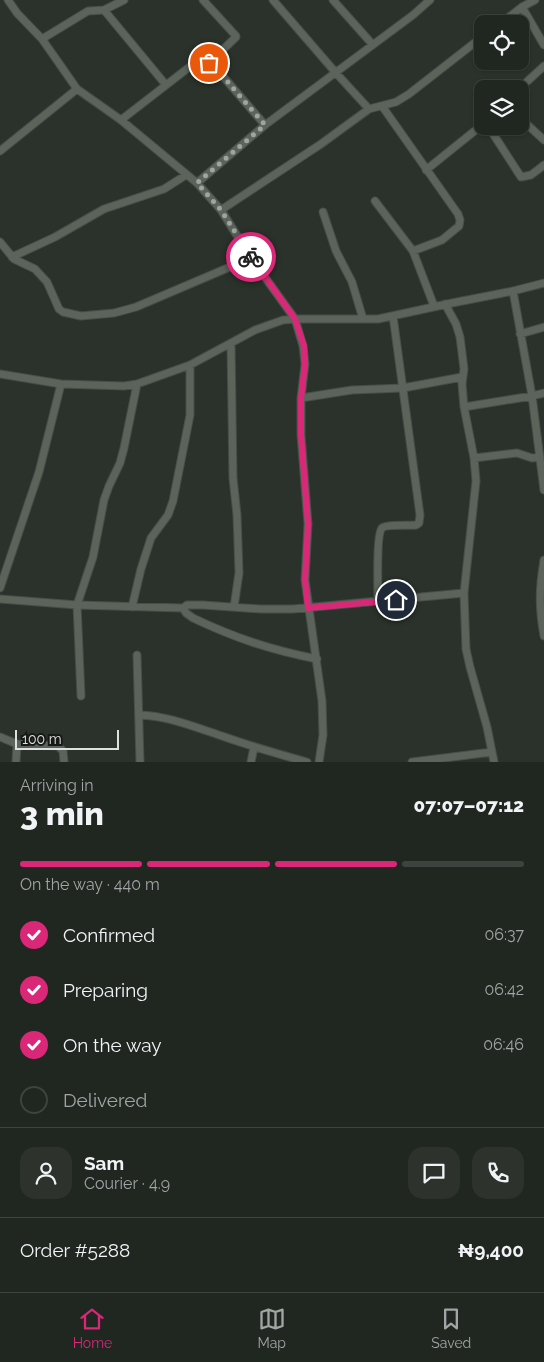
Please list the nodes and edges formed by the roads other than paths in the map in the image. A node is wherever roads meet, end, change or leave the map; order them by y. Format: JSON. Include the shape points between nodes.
{"nodes":[{"id":1,"x":8,"y":0,"type":"edge"},
{"id":2,"x":124,"y":0,"type":"edge"},
{"id":3,"x":203,"y":0,"type":"edge"},
{"id":4,"x":273,"y":0,"type":"edge"},
{"id":5,"x":333,"y":0,"type":"edge"},
{"id":6,"x":535,"y":0,"type":"edge"},
{"id":7,"x":426,"y":1,"type":"edge"},
{"id":8,"x":522,"y":7,"type":"junction"},
{"id":9,"x":104,"y":10,"type":"junction"},
{"id":10,"x":512,"y":15,"type":"edge"},
{"id":11,"x":42,"y":39,"type":"junction"},
{"id":12,"x":474,"y":43,"type":"edge"},
{"id":13,"x":373,"y":45,"type":"junction"},
{"id":14,"x":544,"y":45,"type":"edge"},
{"id":15,"x":209,"y":63,"type":"junction"},
{"id":16,"x":544,"y":66,"type":"edge"},
{"id":17,"x":336,"y":73,"type":"junction"},
{"id":18,"x":529,"y":80,"type":"edge"},
{"id":19,"x":166,"y":86,"type":"junction"},
{"id":20,"x":77,"y":89,"type":"junction"},
{"id":21,"x":382,"y":106,"type":"junction"},
{"id":22,"x":370,"y":109,"type":"junction"},
{"id":23,"x":121,"y":120,"type":"junction"},
{"id":24,"x":265,"y":125,"type":"junction"},
{"id":25,"x":529,"y":126,"type":"edge"},
{"id":26,"x":474,"y":131,"type":"edge"},
{"id":27,"x":494,"y":135,"type":"edge"},
{"id":28,"x":544,"y":140,"type":"edge"},
{"id":29,"x":0,"y":152,"type":"edge"},
{"id":30,"x":544,"y":165,"type":"edge"},
{"id":31,"x":426,"y":170,"type":"junction"},
{"id":32,"x":186,"y":175,"type":"junction"},
{"id":33,"x":197,"y":183,"type":"junction"},
{"id":34,"x":375,"y":201,"type":"dead end"},
{"id":35,"x":221,"y":210,"type":"junction"},
{"id":36,"x":323,"y":212,"type":"dead end"},
{"id":37,"x":0,"y":242,"type":"edge"},
{"id":38,"x":413,"y":251,"type":"junction"},
{"id":39,"x":12,"y":256,"type":"junction"},
{"id":40,"x":251,"y":258,"type":"junction"},
{"id":41,"x":544,"y":283,"type":"edge"},
{"id":42,"x":512,"y":291,"type":"junction"},
{"id":43,"x":445,"y":304,"type":"junction"},
{"id":44,"x":434,"y":306,"type":"junction"},
{"id":45,"x":393,"y":316,"type":"junction"},
{"id":46,"x":295,"y":319,"type":"junction"},
{"id":47,"x":363,"y":319,"type":"junction"},
{"id":48,"x":544,"y":327,"type":"edge"},
{"id":49,"x":520,"y":334,"type":"junction"},
{"id":50,"x":231,"y":343,"type":"junction"},
{"id":51,"x":190,"y":365,"type":"junction"},
{"id":52,"x":0,"y":374,"type":"edge"},
{"id":53,"x":462,"y":377,"type":"junction"},
{"id":54,"x":61,"y":384,"type":"junction"},
{"id":55,"x":137,"y":384,"type":"junction"},
{"id":56,"x":403,"y":388,"type":"junction"},
{"id":57,"x":544,"y":393,"type":"edge"},
{"id":58,"x":532,"y":396,"type":"junction"},
{"id":59,"x":301,"y":398,"type":"junction"},
{"id":60,"x":464,"y":407,"type":"junction"},
{"id":61,"x":541,"y":446,"type":"edge"},
{"id":62,"x":540,"y":457,"type":"junction"},
{"id":63,"x":474,"y":458,"type":"junction"},
{"id":64,"x":544,"y":490,"type":"edge"},
{"id":65,"x":544,"y":560,"type":"edge"},
{"id":66,"x":0,"y":588,"type":"edge"},
{"id":67,"x":464,"y":593,"type":"junction"},
{"id":68,"x":0,"y":599,"type":"edge"},
{"id":69,"x":378,"y":602,"type":"junction"},
{"id":70,"x":77,"y":605,"type":"junction"},
{"id":71,"x":132,"y":607,"type":"junction"},
{"id":72,"x":234,"y":607,"type":"junction"},
{"id":73,"x":183,"y":608,"type":"junction"},
{"id":74,"x":308,"y":608,"type":"junction"},
{"id":75,"x":544,"y":636,"type":"edge"},
{"id":76,"x":137,"y":655,"type":"dead end"},
{"id":77,"x":317,"y":659,"type":"junction"},
{"id":78,"x":81,"y":696,"type":"dead end"},
{"id":79,"x":139,"y":715,"type":"junction"},
{"id":80,"x":0,"y":737,"type":"edge"},
{"id":81,"x":17,"y":744,"type":"junction"},
{"id":82,"x":254,"y":747,"type":"junction"},
{"id":83,"x":492,"y":752,"type":"junction"},
{"id":84,"x":16,"y":762,"type":"edge"},
{"id":85,"x":64,"y":762,"type":"edge"},
{"id":86,"x":140,"y":762,"type":"edge"},
{"id":87,"x":251,"y":762,"type":"edge"},
{"id":88,"x":307,"y":762,"type":"edge"},
{"id":89,"x":319,"y":762,"type":"edge"},
{"id":90,"x":412,"y":762,"type":"edge"},
{"id":91,"x":494,"y":762,"type":"edge"}],
"edges":[{"from":1,"to":11,"type":"street"},
{"from":2,"to":9,"type":"street"},
{"from":3,"to":15,"type":"street","via":[[236,36]]},
{"from":4,"to":17,"type":"street"},
{"from":5,"to":13,"type":"street"},
{"from":6,"to":8,"type":"street"},
{"from":7,"to":13,"type":"street"},
{"from":8,"to":10,"type":"street"},
{"from":8,"to":14,"type":"street"},
{"from":9,"to":11,"type":"street","via":[[88,11]]},
{"from":9,"to":19,"type":"street"},
{"from":11,"to":20,"type":"street"},
{"from":12,"to":21,"type":"street","via":[[409,94]]},
{"from":13,"to":17,"type":"street"},
{"from":15,"to":19,"type":"street","via":[[192,65]]},
{"from":15,"to":24,"type":"street"},
{"from":16,"to":18,"type":"street"},
{"from":17,"to":22,"type":"street"},
{"from":17,"to":24,"type":"street"},
{"from":19,"to":23,"type":"street"},
{"from":20,"to":23,"type":"street"},
{"from":20,"to":29,"type":"street"},
{"from":21,"to":22,"type":"street"},
{"from":21,"to":31,"type":"street"},
{"from":22,"to":35,"type":"street"},
{"from":23,"to":32,"type":"street"},
{"from":24,"to":33,"type":"street"},
{"from":25,"to":28,"type":"street"},
{"from":26,"to":31,"type":"street"},
{"from":27,"to":30,"type":"street","via":[[521,177],[531,175]]},
{"from":31,"to":38,"type":"street","via":[[460,220],[459,226],[442,240]]},
{"from":32,"to":33,"type":"street"},
{"from":32,"to":39,"type":"street","via":[[164,189],[104,209],[55,237]]},
{"from":33,"to":35,"type":"street"},
{"from":34,"to":38,"type":"street"},
{"from":35,"to":40,"type":"street"},
{"from":36,"to":47,"type":"street","via":[[336,251],[352,282]]},
{"from":37,"to":39,"type":"street"},
{"from":38,"to":44,"type":"street"},
{"from":39,"to":40,"type":"street","via":[[19,263],[35,269],[47,282],[58,309],[81,316],[136,307]]},
{"from":40,"to":46,"type":"street"},
{"from":41,"to":42,"type":"street"},
{"from":42,"to":43,"type":"street"},
{"from":42,"to":49,"type":"street"},
{"from":43,"to":44,"type":"street"},
{"from":43,"to":53,"type":"street","via":[[460,337]]},
{"from":44,"to":45,"type":"street"},
{"from":45,"to":47,"type":"street"},
{"from":45,"to":56,"type":"street"},
{"from":46,"to":47,"type":"street"},
{"from":46,"to":50,"type":"street","via":[[255,330]]},
{"from":46,"to":59,"type":"street","via":[[304,346]]},
{"from":48,"to":49,"type":"street"},
{"from":49,"to":58,"type":"street"},
{"from":50,"to":51,"type":"street"},
{"from":50,"to":72,"type":"street","via":[[233,478],[239,573]]},
{"from":51,"to":55,"type":"street"},
{"from":51,"to":71,"type":"street","via":[[190,415],[173,501],[168,515],[151,538]]},
{"from":52,"to":54,"type":"street"},
{"from":53,"to":56,"type":"street"},
{"from":53,"to":60,"type":"street"},
{"from":54,"to":55,"type":"street"},
{"from":54,"to":66,"type":"street","via":[[39,472]]},
{"from":55,"to":70,"type":"street","via":[[120,463],[104,500],[93,557]]},
{"from":56,"to":59,"type":"street","via":[[352,390]]},
{"from":56,"to":69,"type":"street","via":[[420,516],[416,525],[388,526],[380,530]]},
{"from":57,"to":58,"type":"street"},
{"from":58,"to":60,"type":"street"},
{"from":58,"to":61,"type":"street"},
{"from":59,"to":74,"type":"street","via":[[308,524],[305,580]]},
{"from":60,"to":63,"type":"street"},
{"from":61,"to":62,"type":"street"},
{"from":62,"to":63,"type":"street","via":[[518,453]]},
{"from":62,"to":64,"type":"street"},
{"from":63,"to":67,"type":"street","via":[[474,513]]},
{"from":65,"to":75,"type":"street","via":[[540,612]]},
{"from":67,"to":69,"type":"street"},
{"from":67,"to":83,"type":"street","via":[[468,658]]},
{"from":68,"to":70,"type":"street"},
{"from":69,"to":74,"type":"street"},
{"from":70,"to":71,"type":"street"},
{"from":70,"to":78,"type":"street"},
{"from":71,"to":73,"type":"street"},
{"from":72,"to":73,"type":"street","via":[[187,605]]},
{"from":72,"to":74,"type":"street"},
{"from":73,"to":77,"type":"street","via":[[193,618],[242,640]]},
{"from":74,"to":77,"type":"street"},
{"from":76,"to":79,"type":"street"},
{"from":77,"to":89,"type":"street","via":[[323,735]]},
{"from":79,"to":82,"type":"street","via":[[181,722]]},
{"from":79,"to":86,"type":"street"},
{"from":80,"to":81,"type":"street"},
{"from":81,"to":84,"type":"street"},
{"from":81,"to":85,"type":"street","via":[[58,746],[63,751]]},
{"from":82,"to":87,"type":"street"},
{"from":82,"to":88,"type":"street"},
{"from":83,"to":90,"type":"street"},
{"from":83,"to":91,"type":"street"}]}
